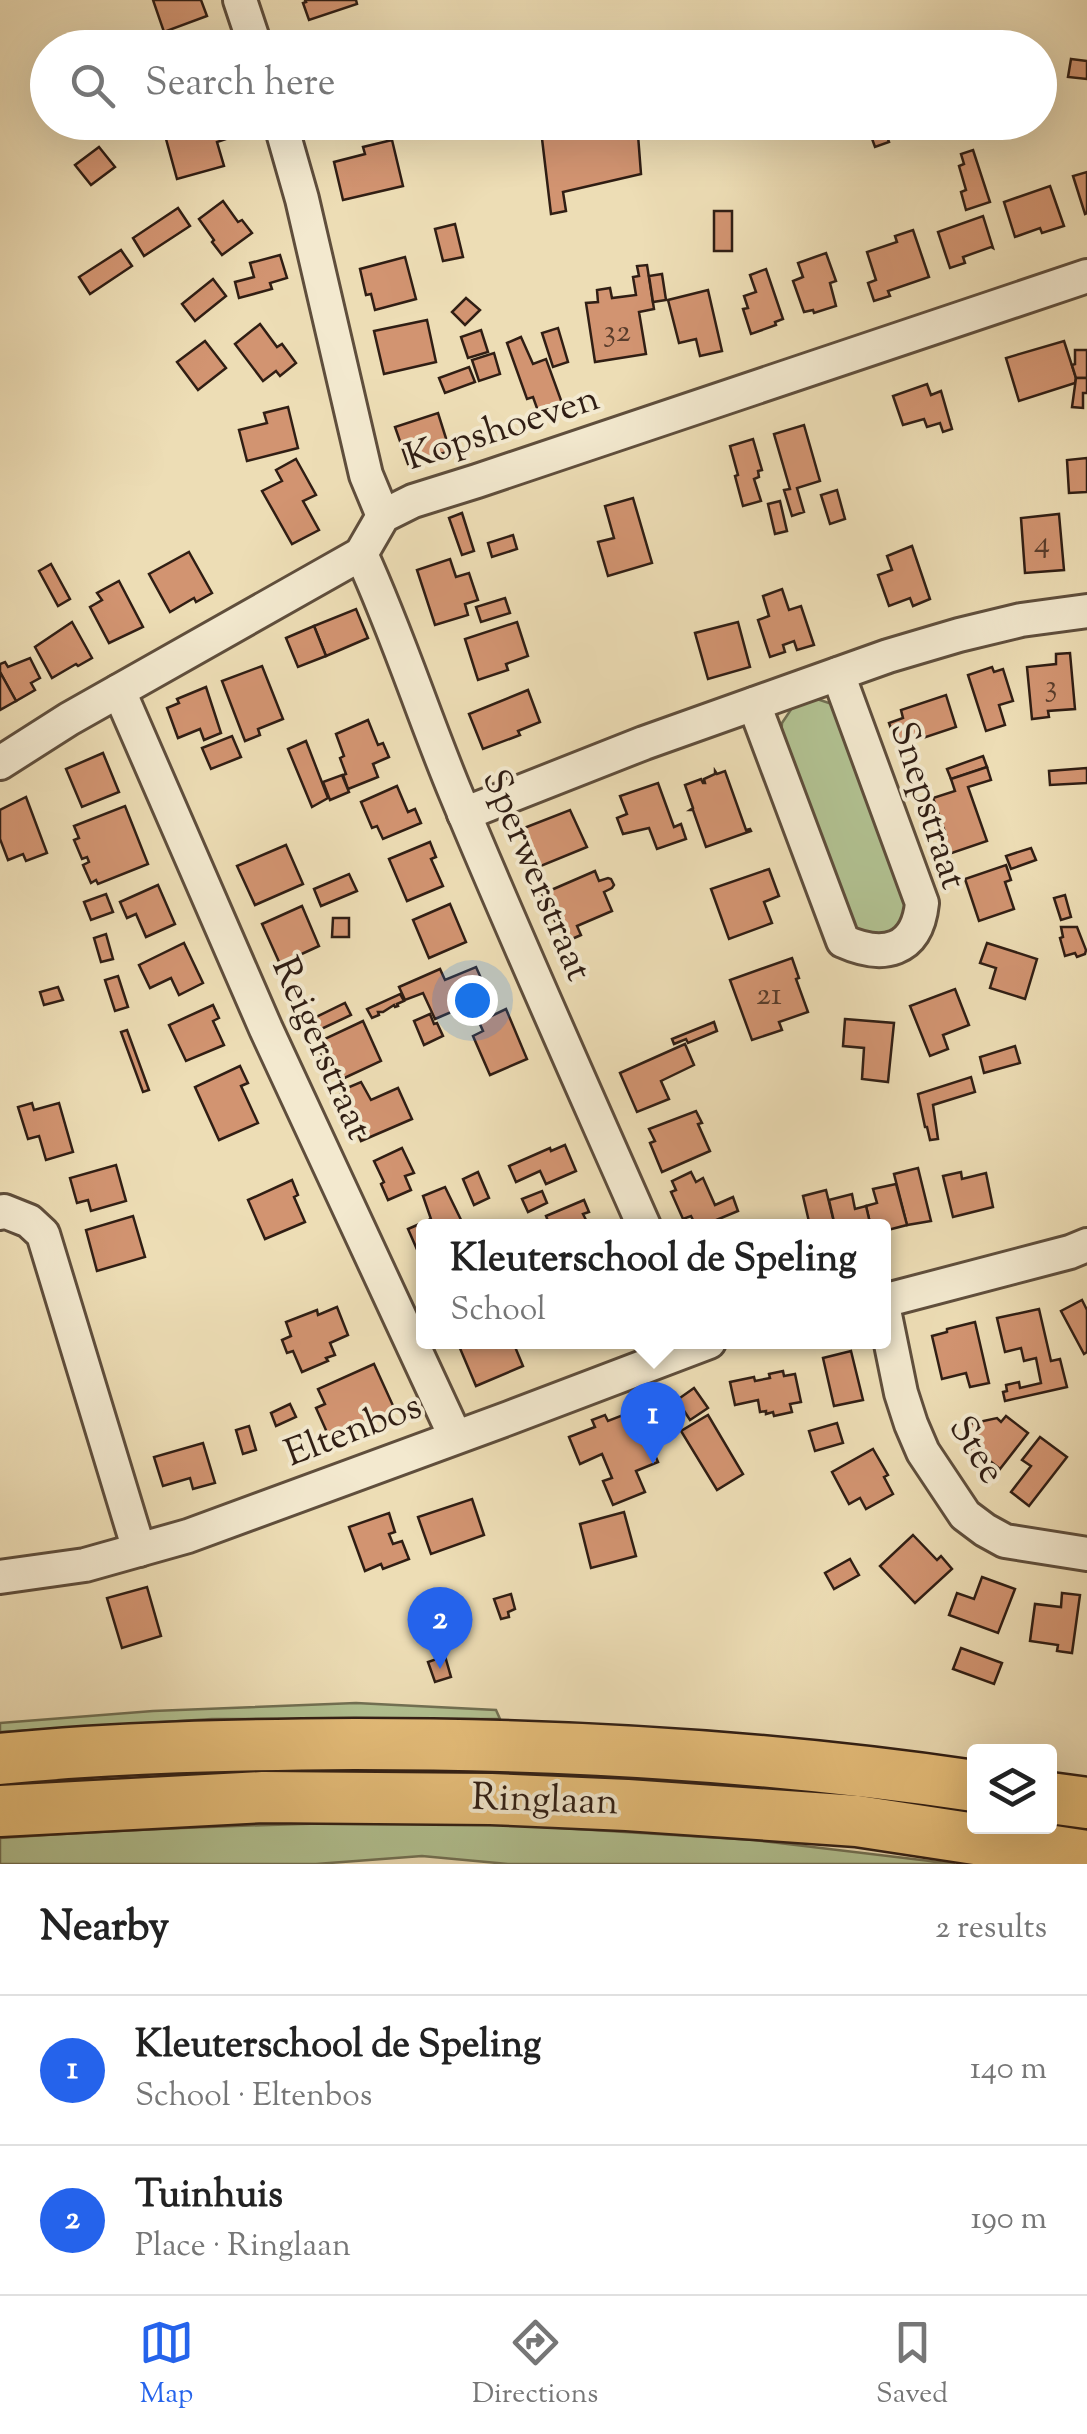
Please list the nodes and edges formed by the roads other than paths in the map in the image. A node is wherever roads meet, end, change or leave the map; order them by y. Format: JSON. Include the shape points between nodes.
{"nodes":[{"id":1,"x":240,"y":0,"type":"edge"},
{"id":2,"x":250,"y":30,"type":"edge"},
{"id":3,"x":285,"y":140,"type":"edge"},
{"id":4,"x":1087,"y":276,"type":"edge"},
{"id":5,"x":383,"y":516,"type":"junction"},
{"id":6,"x":361,"y":554,"type":"junction"},
{"id":7,"x":1087,"y":611,"type":"edge"},
{"id":8,"x":838,"y":674,"type":"junction"},
{"id":9,"x":120,"y":691,"type":"junction"},
{"id":10,"x":754,"y":704,"type":"junction"},
{"id":11,"x":0,"y":763,"type":"edge"},
{"id":12,"x":464,"y":814,"type":"junction"},
{"id":13,"x":0,"y":1212,"type":"edge"},
{"id":14,"x":641,"y":1219,"type":"edge"},
{"id":15,"x":1087,"y":1245,"type":"edge"},
{"id":16,"x":891,"y":1301,"type":"edge"},
{"id":17,"x":891,"y":1343,"type":"edge"},
{"id":18,"x":684,"y":1349,"type":"edge"},
{"id":19,"x":455,"y":1436,"type":"junction"},
{"id":20,"x":139,"y":1550,"type":"junction"},
{"id":21,"x":1087,"y":1554,"type":"edge"},
{"id":22,"x":0,"y":1577,"type":"edge"},
{"id":23,"x":0,"y":1760,"type":"edge"},
{"id":24,"x":967,"y":1785,"type":"edge"},
{"id":25,"x":1057,"y":1799,"type":"edge"},
{"id":26,"x":1087,"y":1803,"type":"edge"},
{"id":27,"x":0,"y":1811,"type":"edge"},
{"id":28,"x":1087,"y":1856,"type":"edge"}],
"edges":[{"from":1,"to":2,"type":"street"},
{"from":3,"to":5,"type":"street","via":[[366,474]]},
{"from":4,"to":5,"type":"street","name":"Kopshoeven"},
{"from":5,"to":6,"type":"street","name":"Kopshoeven"},
{"from":6,"to":9,"type":"street"},
{"from":6,"to":12,"type":"street","name":"Sperwerstraat"},
{"from":7,"to":8,"type":"street","via":[[959,634]]},
{"from":8,"to":10,"type":"street"},
{"from":8,"to":10,"type":"street","name":"Snepstraat","via":[[922,903],[920,923],[902,945],[872,952],[843,941]]},
{"from":9,"to":11,"type":"street"},
{"from":9,"to":19,"type":"street","name":"Reigerstraat","via":[[266,1029]]},
{"from":10,"to":12,"type":"street"},
{"from":12,"to":14,"type":"street","name":"Sperwerstraat"},
{"from":13,"to":20,"type":"street","via":[[30,1221],[43,1234]]},
{"from":15,"to":16,"type":"street"},
{"from":17,"to":21,"type":"street","name":"Stee","via":[[923,1452],[966,1515],[1005,1541]]},
{"from":18,"to":19,"type":"street","name":"Eltenbos"},
{"from":19,"to":20,"type":"street","name":"Eltenbos"},
{"from":20,"to":22,"type":"street","name":"Eltenbos"},
{"from":23,"to":24,"type":"highway","name":"Ringlaan","via":[[231,1745],[457,1744],[742,1760]]},
{"from":25,"to":26,"type":"highway"},
{"from":27,"to":28,"type":"highway","name":"Ringlaan","via":[[263,1797],[492,1798],[856,1822]]}]}
